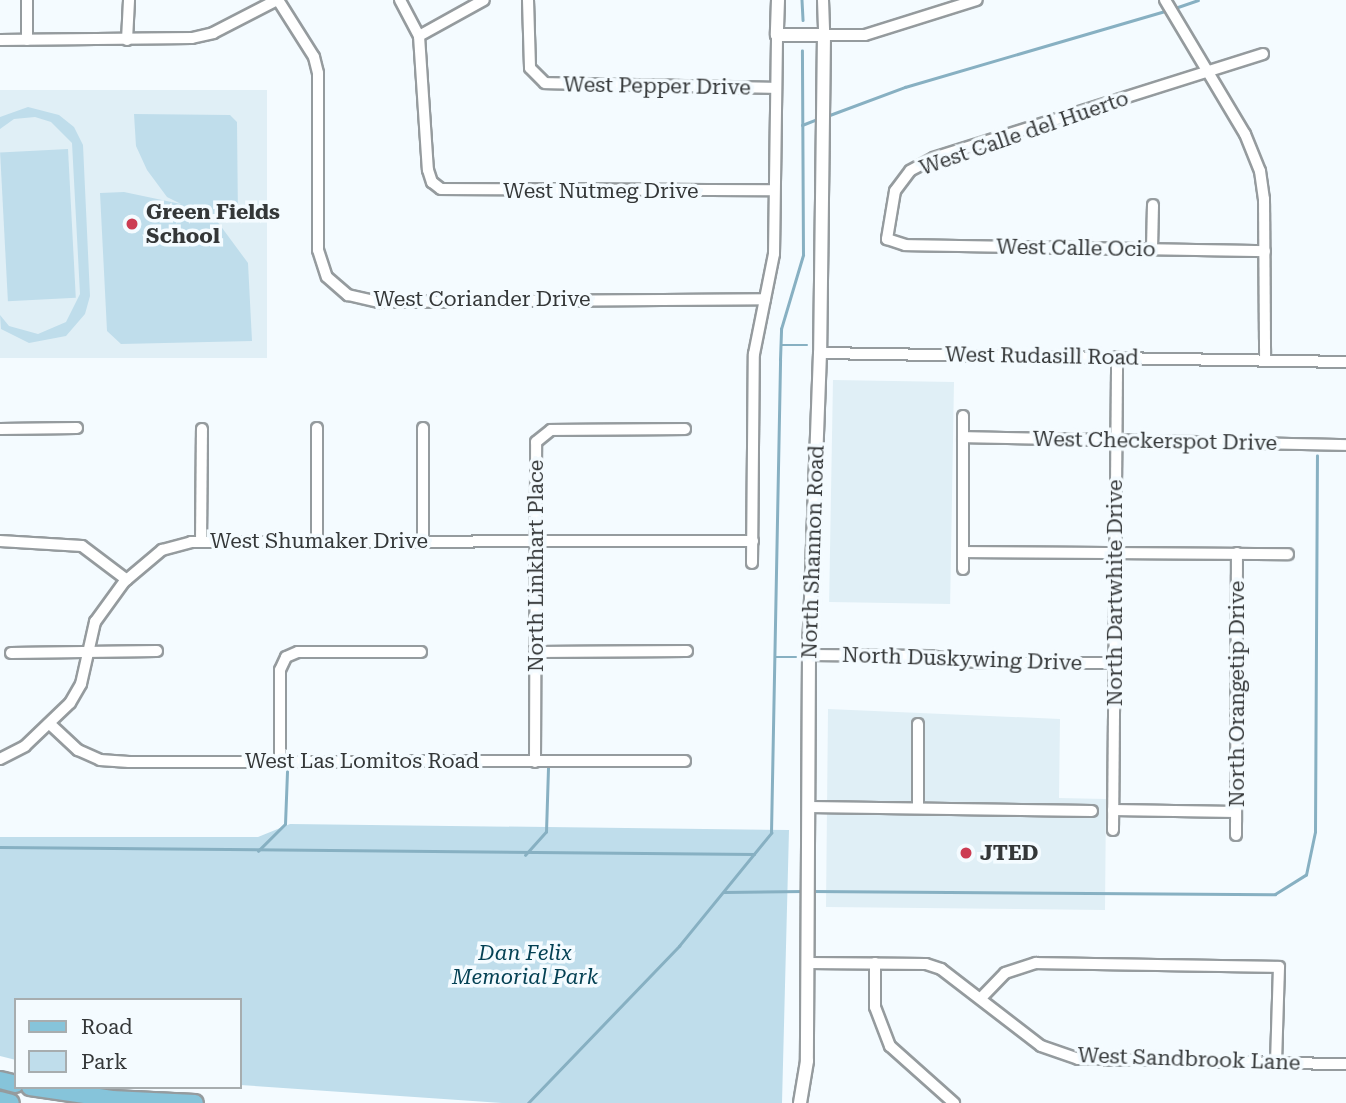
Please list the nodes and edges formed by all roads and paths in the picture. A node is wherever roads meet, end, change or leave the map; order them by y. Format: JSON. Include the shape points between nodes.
{"nodes":[{"id":1,"x":27,"y":0,"type":"edge"},
{"id":2,"x":129,"y":0,"type":"edge"},
{"id":3,"x":277,"y":0,"type":"edge"},
{"id":4,"x":400,"y":0,"type":"edge"},
{"id":5,"x":484,"y":0,"type":"edge"},
{"id":6,"x":528,"y":0,"type":"edge"},
{"id":7,"x":778,"y":0,"type":"edge"},
{"id":8,"x":823,"y":0,"type":"edge"},
{"id":9,"x":977,"y":0,"type":"edge"},
{"id":10,"x":1165,"y":0,"type":"edge"},
{"id":11,"x":777,"y":35,"type":"junction"},
{"id":12,"x":824,"y":35,"type":"junction"},
{"id":13,"x":419,"y":36,"type":"junction"},
{"id":14,"x":0,"y":40,"type":"edge"},
{"id":15,"x":27,"y":40,"type":"junction"},
{"id":16,"x":127,"y":40,"type":"junction"},
{"id":17,"x":1263,"y":54,"type":"dead end"},
{"id":18,"x":1209,"y":72,"type":"junction"},
{"id":19,"x":776,"y":88,"type":"junction"},
{"id":20,"x":772,"y":190,"type":"junction"},
{"id":21,"x":1153,"y":205,"type":"dead end"},
{"id":22,"x":887,"y":239,"type":"joint"},
{"id":23,"x":1152,"y":249,"type":"junction"},
{"id":24,"x":1265,"y":251,"type":"junction"},
{"id":25,"x":765,"y":299,"type":"junction"},
{"id":26,"x":820,"y":353,"type":"junction"},
{"id":27,"x":1116,"y":357,"type":"junction"},
{"id":28,"x":1265,"y":359,"type":"junction"},
{"id":29,"x":1346,"y":362,"type":"edge"},
{"id":30,"x":963,"y":416,"type":"dead end"},
{"id":31,"x":77,"y":428,"type":"dead end"},
{"id":32,"x":317,"y":428,"type":"dead end"},
{"id":33,"x":423,"y":428,"type":"dead end"},
{"id":34,"x":0,"y":429,"type":"edge"},
{"id":35,"x":202,"y":429,"type":"dead end"},
{"id":36,"x":685,"y":429,"type":"dead end"},
{"id":37,"x":963,"y":438,"type":"junction"},
{"id":38,"x":1115,"y":439,"type":"junction"},
{"id":39,"x":1346,"y":444,"type":"edge"},
{"id":40,"x":0,"y":541,"type":"edge"},
{"id":41,"x":317,"y":541,"type":"junction"},
{"id":42,"x":423,"y":541,"type":"junction"},
{"id":43,"x":534,"y":541,"type":"junction"},
{"id":44,"x":753,"y":541,"type":"junction"},
{"id":45,"x":201,"y":542,"type":"junction"},
{"id":46,"x":963,"y":552,"type":"junction"},
{"id":47,"x":1114,"y":553,"type":"junction"},
{"id":48,"x":1237,"y":553,"type":"junction"},
{"id":49,"x":1288,"y":554,"type":"dead end"},
{"id":50,"x":752,"y":563,"type":"dead end"},
{"id":51,"x":963,"y":569,"type":"dead end"},
{"id":52,"x":127,"y":580,"type":"junction"},
{"id":53,"x":157,"y":651,"type":"dead end"},
{"id":54,"x":687,"y":651,"type":"dead end"},
{"id":55,"x":90,"y":652,"type":"junction"},
{"id":56,"x":421,"y":652,"type":"dead end"},
{"id":57,"x":536,"y":652,"type":"junction"},
{"id":58,"x":10,"y":653,"type":"dead end"},
{"id":59,"x":809,"y":655,"type":"junction"},
{"id":60,"x":1115,"y":663,"type":"junction"},
{"id":61,"x":918,"y":724,"type":"dead end"},
{"id":62,"x":51,"y":725,"type":"junction"},
{"id":63,"x":0,"y":759,"type":"edge"},
{"id":64,"x":280,"y":761,"type":"junction"},
{"id":65,"x":685,"y":761,"type":"dead end"},
{"id":66,"x":535,"y":762,"type":"junction"},
{"id":67,"x":809,"y":807,"type":"junction"},
{"id":68,"x":918,"y":808,"type":"junction"},
{"id":69,"x":1092,"y":810,"type":"dead end"},
{"id":70,"x":1113,"y":810,"type":"junction"},
{"id":71,"x":1236,"y":812,"type":"junction"},
{"id":72,"x":1113,"y":830,"type":"dead end"},
{"id":73,"x":1236,"y":835,"type":"dead end"},
{"id":74,"x":875,"y":962,"type":"junction"},
{"id":75,"x":809,"y":963,"type":"junction"},
{"id":76,"x":982,"y":997,"type":"junction"},
{"id":77,"x":1276,"y":1063,"type":"junction"},
{"id":78,"x":1346,"y":1064,"type":"edge"},
{"id":79,"x":43,"y":1089,"type":"edge"},
{"id":80,"x":0,"y":1100,"type":"edge"},
{"id":81,"x":11,"y":1103,"type":"edge"},
{"id":82,"x":195,"y":1103,"type":"edge"},
{"id":83,"x":800,"y":1103,"type":"edge"},
{"id":84,"x":954,"y":1103,"type":"edge"}],
"edges":[{"from":1,"to":15,"type":"street"},
{"from":2,"to":16,"type":"street"},
{"from":3,"to":16,"type":"street","via":[[213,33]]},
{"from":3,"to":25,"type":"street","name":"West Coriander Drive","via":[[314,57],[318,73],[318,250],[327,277],[348,295],[379,302]]},
{"from":4,"to":13,"type":"street"},
{"from":5,"to":13,"type":"street"},
{"from":6,"to":19,"type":"street","name":"West Pepper Drive","via":[[532,79],[545,83]]},
{"from":7,"to":11,"type":"street"},
{"from":8,"to":12,"type":"street","name":"North Shannon Road"},
{"from":9,"to":12,"type":"street","via":[[865,35]]},
{"from":10,"to":18,"type":"street"},
{"from":11,"to":12,"type":"street"},
{"from":11,"to":19,"type":"street"},
{"from":12,"to":26,"type":"street","name":"North Shannon Road"},
{"from":13,"to":20,"type":"street","name":"West Nutmeg Drive","via":[[431,185],[456,192]]},
{"from":14,"to":15,"type":"street"},
{"from":15,"to":16,"type":"street"},
{"from":17,"to":18,"type":"street","name":"West Calle del Huerto"},
{"from":18,"to":22,"type":"street","name":"West Calle del Huerto","via":[[934,158],[910,171],[895,191]]},
{"from":18,"to":24,"type":"street","via":[[1245,134],[1260,171]]},
{"from":19,"to":20,"type":"street"},
{"from":20,"to":25,"type":"street","via":[[774,254]]},
{"from":21,"to":23,"type":"street"},
{"from":22,"to":23,"type":"street","name":"West Calle Ocio","via":[[905,245]]},
{"from":23,"to":24,"type":"street","name":"West Calle Ocio"},
{"from":24,"to":28,"type":"street"},
{"from":25,"to":44,"type":"street","via":[[754,354]]},
{"from":26,"to":27,"type":"street","name":"West Rudasill Road"},
{"from":26,"to":59,"type":"street","name":"North Shannon Road"},
{"from":27,"to":28,"type":"street","name":"West Rudasill Road"},
{"from":27,"to":38,"type":"street","name":"North Dartwhite Drive"},
{"from":28,"to":29,"type":"street","name":"West Rudasill Road"},
{"from":30,"to":37,"type":"street"},
{"from":31,"to":34,"type":"street"},
{"from":32,"to":41,"type":"street"},
{"from":33,"to":42,"type":"street"},
{"from":35,"to":45,"type":"street"},
{"from":36,"to":43,"type":"street","name":"North Linkhart Place","via":[[538,432]]},
{"from":37,"to":38,"type":"street","name":"West Checkerspot Drive"},
{"from":37,"to":46,"type":"street"},
{"from":38,"to":39,"type":"street","name":"West Checkerspot Drive"},
{"from":38,"to":47,"type":"street","name":"North Dartwhite Drive"},
{"from":40,"to":52,"type":"street","via":[[82,546]]},
{"from":41,"to":42,"type":"street","name":"West Shumaker Drive"},
{"from":41,"to":45,"type":"street","name":"West Shumaker Drive"},
{"from":42,"to":43,"type":"street","name":"West Shumaker Drive"},
{"from":43,"to":44,"type":"street","name":"West Shumaker Drive"},
{"from":43,"to":57,"type":"street","name":"North Linkhart Place"},
{"from":44,"to":50,"type":"street"},
{"from":45,"to":52,"type":"street","name":"West Shumaker Drive","via":[[162,550]]},
{"from":46,"to":47,"type":"street"},
{"from":46,"to":51,"type":"street"},
{"from":47,"to":48,"type":"street"},
{"from":47,"to":60,"type":"street","name":"North Dartwhite Drive"},
{"from":48,"to":49,"type":"street"},
{"from":48,"to":71,"type":"street","name":"North Orangetip Drive"},
{"from":52,"to":55,"type":"street","name":"West Shumaker Drive","via":[[94,622]]},
{"from":53,"to":55,"type":"street"},
{"from":54,"to":57,"type":"street"},
{"from":55,"to":58,"type":"street"},
{"from":55,"to":62,"type":"street","name":"West Shumaker Drive","via":[[81,684]]},
{"from":56,"to":64,"type":"street","via":[[298,652],[282,657]]},
{"from":57,"to":66,"type":"street","name":"North Linkhart Place"},
{"from":59,"to":60,"type":"street","name":"North Duskywing Drive"},
{"from":59,"to":67,"type":"street","name":"North Shannon Road"},
{"from":60,"to":70,"type":"street","name":"North Dartwhite Drive"},
{"from":61,"to":68,"type":"street"},
{"from":62,"to":63,"type":"street","name":"West Shumaker Drive"},
{"from":62,"to":64,"type":"street","name":"West Las Lomitos Road","via":[[78,750],[100,760]]},
{"from":64,"to":66,"type":"street","name":"West Las Lomitos Road"},
{"from":65,"to":66,"type":"street","name":"West Las Lomitos Road"},
{"from":67,"to":68,"type":"street"},
{"from":67,"to":75,"type":"street","name":"North Shannon Road"},
{"from":68,"to":69,"type":"street"},
{"from":70,"to":71,"type":"street"},
{"from":70,"to":72,"type":"street","name":"North Dartwhite Drive"},
{"from":71,"to":73,"type":"street","name":"North Orangetip Drive"},
{"from":74,"to":75,"type":"street","name":"West Sandbrook Lane"},
{"from":74,"to":76,"type":"street","name":"West Sandbrook Lane","via":[[934,967]]},
{"from":74,"to":84,"type":"street","via":[[875,1007],[890,1046]]},
{"from":75,"to":83,"type":"street","name":"North Shannon Road","via":[[807,1061]]},
{"from":76,"to":77,"type":"street","name":"West Sandbrook Lane","via":[[1041,1046],[1078,1059]]},
{"from":76,"to":77,"type":"street","via":[[1005,973],[1036,963],[1279,967]]},
{"from":77,"to":78,"type":"street","name":"West Sandbrook Lane"},
{"from":79,"to":82,"type":"main road","via":[[112,1099]]},
{"from":80,"to":81,"type":"main road"}]}
